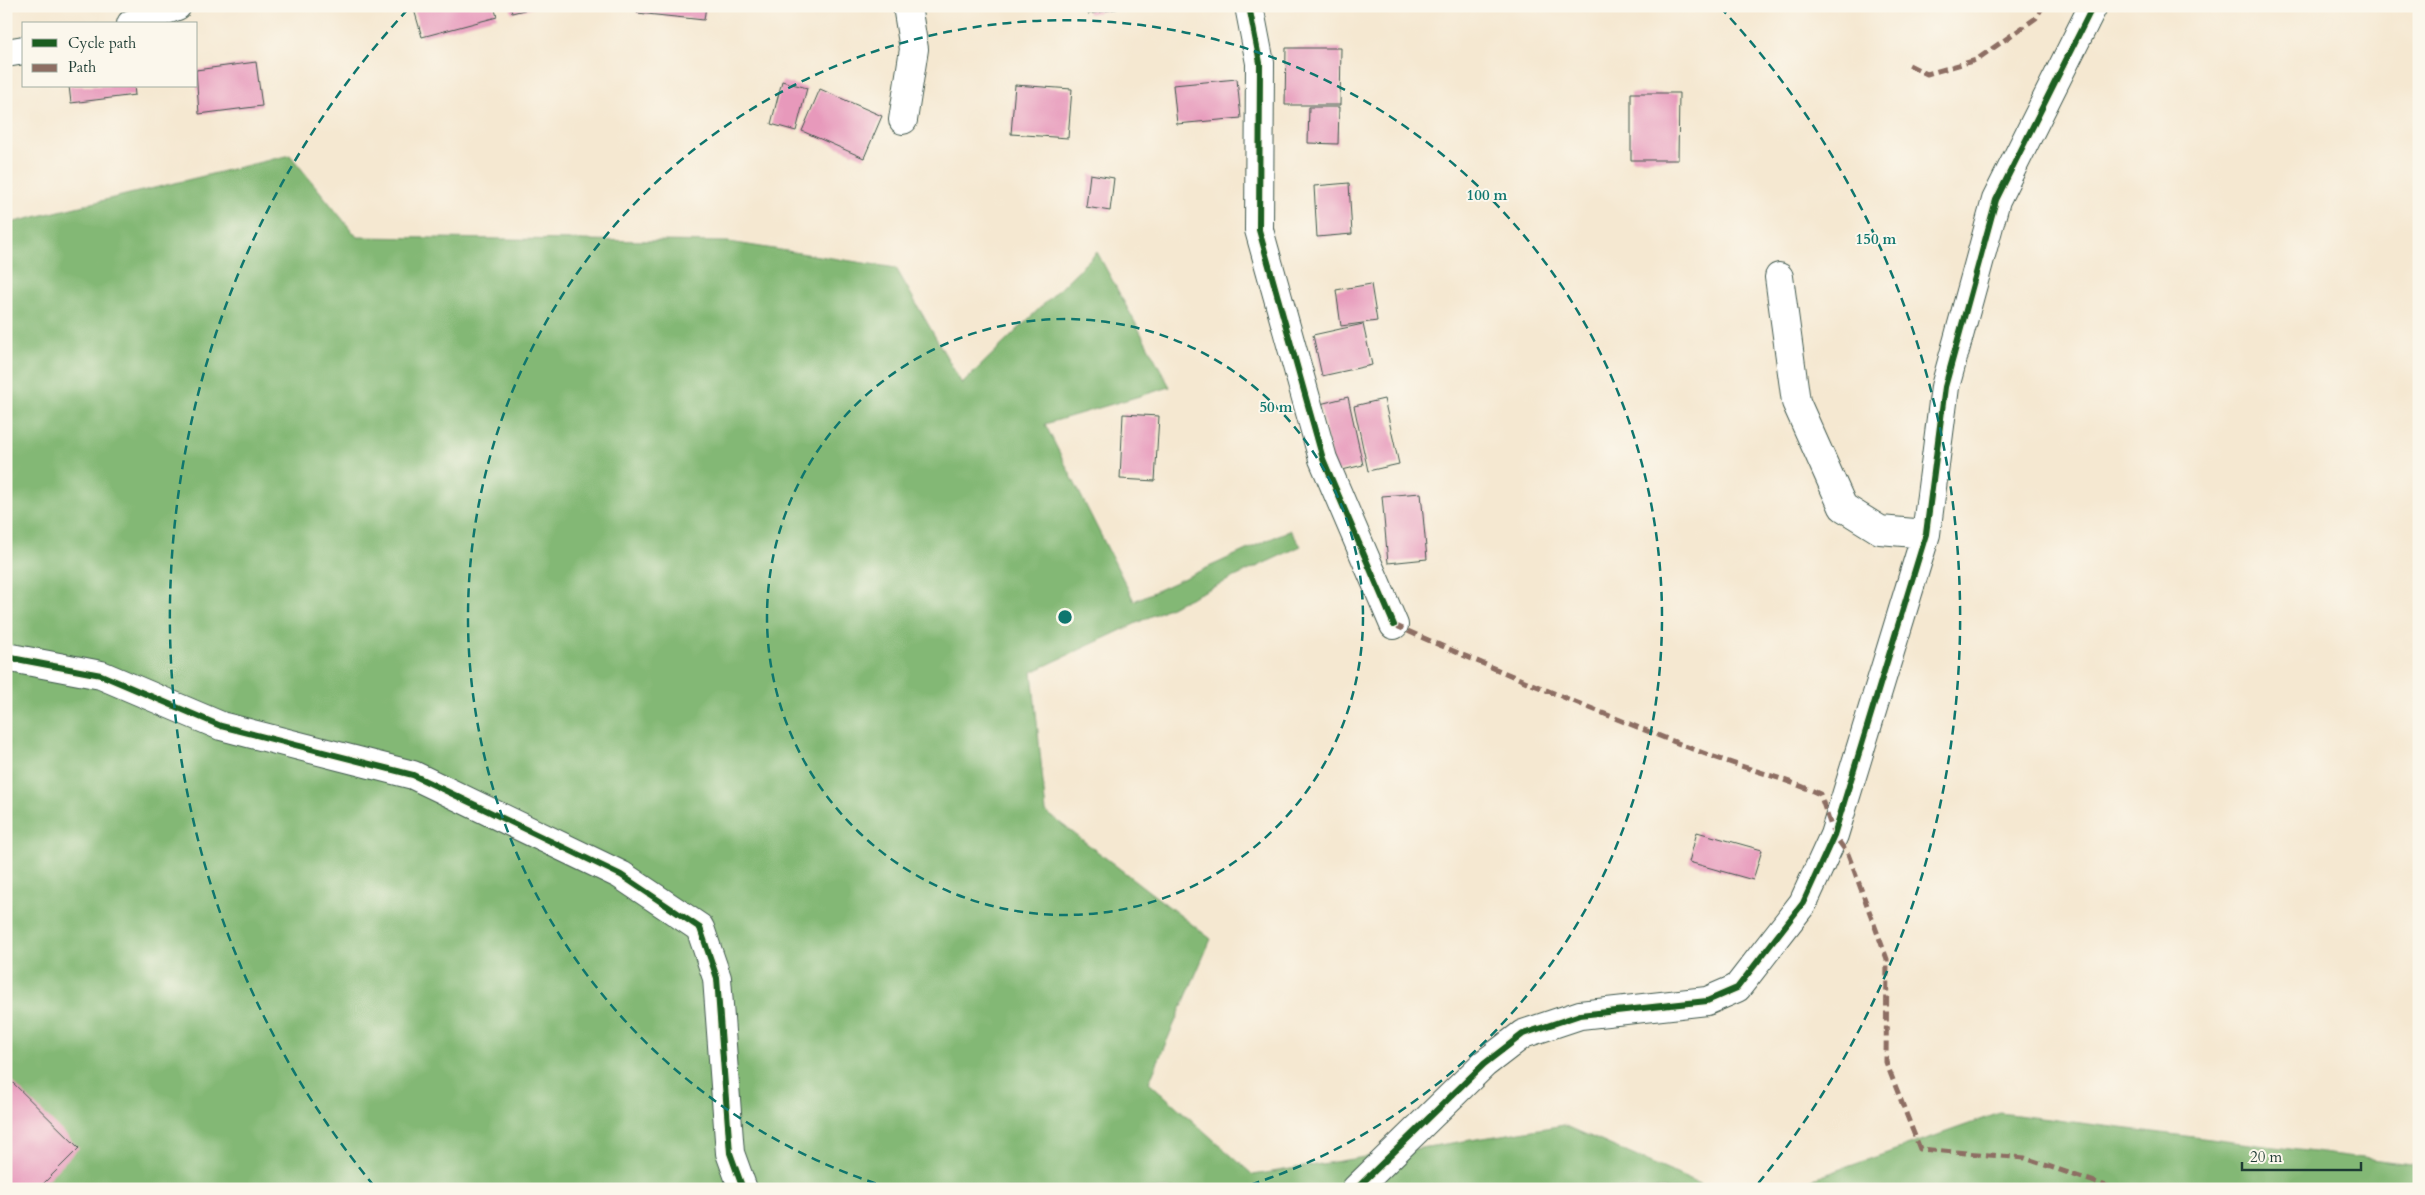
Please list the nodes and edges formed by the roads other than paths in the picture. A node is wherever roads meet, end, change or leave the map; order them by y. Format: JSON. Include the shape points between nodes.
{"nodes":[{"id":1,"x":177,"y":6,"type":"edge"},
{"id":2,"x":907,"y":6,"type":"edge"},
{"id":3,"x":1248,"y":6,"type":"edge"},
{"id":4,"x":2093,"y":6,"type":"edge"},
{"id":5,"x":135,"y":22,"type":"edge"},
{"id":6,"x":22,"y":50,"type":"edge"},
{"id":7,"x":6,"y":53,"type":"edge"},
{"id":8,"x":903,"y":120,"type":"dead end"},
{"id":9,"x":1780,"y":277,"type":"dead end"},
{"id":10,"x":1926,"y":534,"type":"junction"},
{"id":11,"x":1394,"y":625,"type":"dead end"},
{"id":12,"x":6,"y":657,"type":"edge"},
{"id":13,"x":743,"y":1189,"type":"edge"},
{"id":14,"x":1356,"y":1189,"type":"edge"}],
"edges":[{"from":1,"to":5,"type":"street"},
{"from":2,"to":8,"type":"street","via":[[914,49]]},
{"from":3,"to":11,"type":"street","via":[[1260,63],[1259,230],[1323,459]]},
{"from":4,"to":10,"type":"street","via":[[1996,200],[1945,387]]},
{"from":6,"to":7,"type":"street"},
{"from":9,"to":10,"type":"street","via":[[1796,402],[1843,507],[1880,530]]},
{"from":10,"to":14,"type":"street","via":[[1834,835],[1804,903],[1737,988],[1707,1001],[1580,1015],[1523,1034],[1484,1064]]},
{"from":12,"to":13,"type":"street","via":[[101,675],[222,726],[413,776],[621,875],[700,928],[717,978],[730,1153]]}]}
